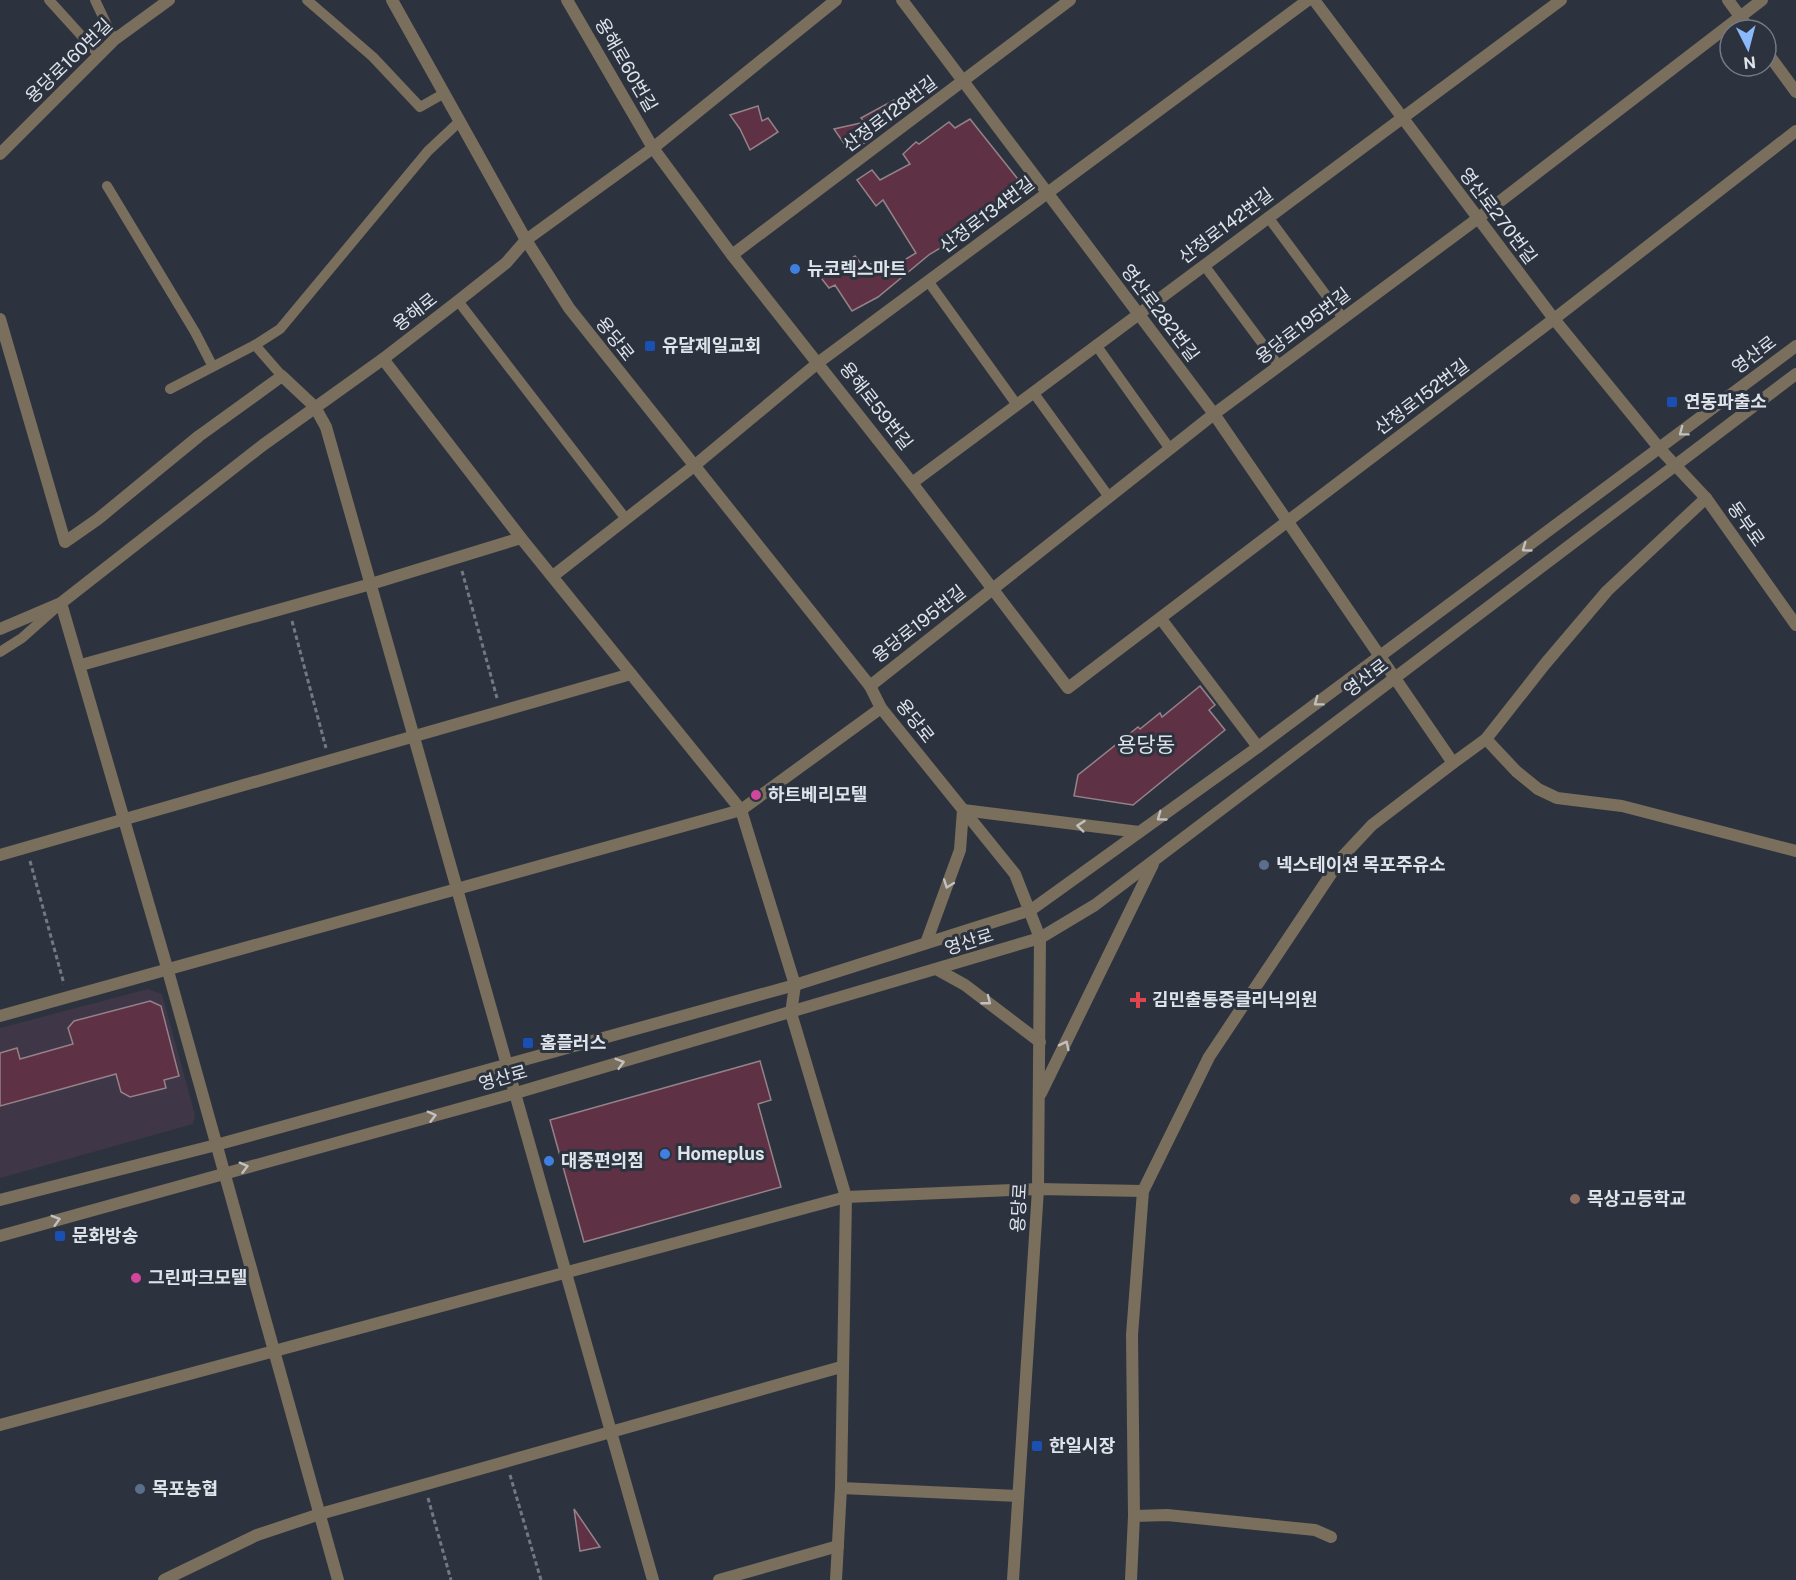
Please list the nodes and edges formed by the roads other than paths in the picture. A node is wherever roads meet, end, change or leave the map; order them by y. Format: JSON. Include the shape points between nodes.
{"nodes":[{"id":1,"x":49,"y":0,"type":"edge"},
{"id":2,"x":95,"y":0,"type":"edge"},
{"id":3,"x":169,"y":0,"type":"edge"},
{"id":4,"x":307,"y":0,"type":"edge"},
{"id":5,"x":392,"y":0,"type":"edge"},
{"id":6,"x":567,"y":0,"type":"edge"},
{"id":7,"x":836,"y":0,"type":"edge"},
{"id":8,"x":902,"y":0,"type":"edge"},
{"id":9,"x":1070,"y":0,"type":"edge"},
{"id":10,"x":1308,"y":0,"type":"edge"},
{"id":11,"x":1314,"y":0,"type":"edge"},
{"id":12,"x":1561,"y":0,"type":"edge"},
{"id":13,"x":1728,"y":0,"type":"edge"},
{"id":14,"x":1762,"y":0,"type":"edge"},
{"id":15,"x":1740,"y":17,"type":"junction"},
{"id":16,"x":114,"y":40,"type":"junction"},
{"id":17,"x":98,"y":54,"type":"junction"},
{"id":18,"x":1778,"y":67,"type":"edge"},
{"id":19,"x":964,"y":81,"type":"junction"},
{"id":20,"x":1796,"y":92,"type":"edge"},
{"id":21,"x":443,"y":94,"type":"junction"},
{"id":22,"x":1402,"y":118,"type":"junction"},
{"id":23,"x":459,"y":122,"type":"junction"},
{"id":24,"x":1796,"y":131,"type":"edge"},
{"id":25,"x":653,"y":148,"type":"junction"},
{"id":26,"x":0,"y":154,"type":"edge"},
{"id":27,"x":106,"y":186,"type":"dead end"},
{"id":28,"x":1047,"y":193,"type":"junction"},
{"id":29,"x":1268,"y":217,"type":"junction"},
{"id":30,"x":1477,"y":219,"type":"junction"},
{"id":31,"x":526,"y":240,"type":"junction"},
{"id":32,"x":732,"y":255,"type":"junction"},
{"id":33,"x":1204,"y":265,"type":"junction"},
{"id":34,"x":928,"y":281,"type":"junction"},
{"id":35,"x":458,"y":301,"type":"junction"},
{"id":36,"x":1137,"y":314,"type":"junction"},
{"id":37,"x":1343,"y":318,"type":"junction"},
{"id":38,"x":0,"y":319,"type":"edge"},
{"id":39,"x":1554,"y":319,"type":"junction"},
{"id":40,"x":255,"y":345,"type":"junction"},
{"id":41,"x":1096,"y":345,"type":"junction"},
{"id":42,"x":1796,"y":346,"type":"edge"},
{"id":43,"x":383,"y":359,"type":"junction"},
{"id":44,"x":819,"y":362,"type":"junction"},
{"id":45,"x":212,"y":365,"type":"junction"},
{"id":46,"x":1280,"y":366,"type":"junction"},
{"id":47,"x":1796,"y":374,"type":"edge"},
{"id":48,"x":282,"y":376,"type":"junction"},
{"id":49,"x":170,"y":388,"type":"dead end"},
{"id":50,"x":1033,"y":392,"type":"junction"},
{"id":51,"x":1017,"y":405,"type":"junction"},
{"id":52,"x":315,"y":407,"type":"junction"},
{"id":53,"x":1214,"y":414,"type":"junction"},
{"id":54,"x":1170,"y":449,"type":"junction"},
{"id":55,"x":1660,"y":449,"type":"junction"},
{"id":56,"x":1677,"y":465,"type":"junction"},
{"id":57,"x":694,"y":466,"type":"junction"},
{"id":58,"x":912,"y":483,"type":"junction"},
{"id":59,"x":1109,"y":497,"type":"junction"},
{"id":60,"x":1706,"y":498,"type":"junction"},
{"id":61,"x":626,"y":519,"type":"junction"},
{"id":62,"x":1287,"y":522,"type":"junction"},
{"id":63,"x":521,"y":538,"type":"junction"},
{"id":64,"x":553,"y":576,"type":"junction"},
{"id":65,"x":371,"y":584,"type":"junction"},
{"id":66,"x":993,"y":588,"type":"junction"},
{"id":67,"x":61,"y":603,"type":"junction"},
{"id":68,"x":1792,"y":611,"type":"edge"},
{"id":69,"x":1161,"y":619,"type":"junction"},
{"id":70,"x":1796,"y":625,"type":"edge"},
{"id":71,"x":0,"y":629,"type":"edge"},
{"id":72,"x":0,"y":652,"type":"edge"},
{"id":73,"x":1379,"y":656,"type":"junction"},
{"id":74,"x":81,"y":666,"type":"junction"},
{"id":75,"x":631,"y":675,"type":"junction"},
{"id":76,"x":1396,"y":678,"type":"junction"},
{"id":77,"x":870,"y":686,"type":"junction"},
{"id":78,"x":1068,"y":688,"type":"joint"},
{"id":79,"x":881,"y":708,"type":"junction"},
{"id":80,"x":415,"y":736,"type":"junction"},
{"id":81,"x":1486,"y":739,"type":"junction"},
{"id":82,"x":1258,"y":747,"type":"junction"},
{"id":83,"x":1453,"y":763,"type":"junction"},
{"id":84,"x":741,"y":810,"type":"junction"},
{"id":85,"x":963,"y":810,"type":"junction"},
{"id":86,"x":124,"y":819,"type":"junction"},
{"id":87,"x":1139,"y":832,"type":"junction"},
{"id":88,"x":1796,"y":851,"type":"edge"},
{"id":89,"x":0,"y":855,"type":"edge"},
{"id":90,"x":1156,"y":860,"type":"junction"},
{"id":91,"x":458,"y":891,"type":"junction"},
{"id":92,"x":1030,"y":910,"type":"junction"},
{"id":93,"x":1040,"y":938,"type":"junction"},
{"id":94,"x":926,"y":943,"type":"junction"},
{"id":95,"x":938,"y":970,"type":"junction"},
{"id":96,"x":168,"y":971,"type":"junction"},
{"id":97,"x":795,"y":985,"type":"junction"},
{"id":98,"x":791,"y":1013,"type":"junction"},
{"id":99,"x":0,"y":1016,"type":"edge"},
{"id":100,"x":1040,"y":1042,"type":"junction"},
{"id":101,"x":508,"y":1064,"type":"junction"},
{"id":102,"x":516,"y":1093,"type":"junction"},
{"id":103,"x":1039,"y":1097,"type":"junction"},
{"id":104,"x":216,"y":1145,"type":"junction"},
{"id":105,"x":224,"y":1173,"type":"junction"},
{"id":106,"x":1038,"y":1189,"type":"junction"},
{"id":107,"x":1143,"y":1191,"type":"junction"},
{"id":108,"x":846,"y":1197,"type":"junction"},
{"id":109,"x":0,"y":1200,"type":"edge"},
{"id":110,"x":0,"y":1236,"type":"edge"},
{"id":111,"x":564,"y":1273,"type":"junction"},
{"id":112,"x":274,"y":1351,"type":"junction"},
{"id":113,"x":841,"y":1367,"type":"junction"},
{"id":114,"x":0,"y":1425,"type":"edge"},
{"id":115,"x":610,"y":1434,"type":"junction"},
{"id":116,"x":841,"y":1488,"type":"junction"},
{"id":117,"x":1018,"y":1496,"type":"junction"},
{"id":118,"x":320,"y":1514,"type":"junction"},
{"id":119,"x":1134,"y":1516,"type":"junction"},
{"id":120,"x":1331,"y":1537,"type":"dead end"},
{"id":121,"x":838,"y":1546,"type":"junction"},
{"id":122,"x":164,"y":1580,"type":"edge"},
{"id":123,"x":338,"y":1580,"type":"edge"},
{"id":124,"x":652,"y":1580,"type":"edge"},
{"id":125,"x":719,"y":1580,"type":"edge"},
{"id":126,"x":836,"y":1580,"type":"edge"},
{"id":127,"x":1014,"y":1580,"type":"edge"},
{"id":128,"x":1131,"y":1580,"type":"edge"}],
"edges":[{"from":1,"to":17,"type":"lane"},
{"from":2,"to":16,"type":"lane"},
{"from":3,"to":16,"type":"street","name":"용당로160번길"},
{"from":4,"to":21,"type":"lane","via":[[373,57],[420,107]]},
{"from":5,"to":21,"type":"street","name":"용당로"},
{"from":6,"to":25,"type":"street","name":"용해로60번길"},
{"from":7,"to":25,"type":"street","name":"용해로"},
{"from":8,"to":19,"type":"street","name":"영산로282번길"},
{"from":9,"to":19,"type":"street","name":"산정로128번길"},
{"from":10,"to":28,"type":"street","name":"산정로134번길"},
{"from":11,"to":22,"type":"street","name":"영산로270번길"},
{"from":12,"to":22,"type":"street","name":"산정로142번길"},
{"from":13,"to":15,"type":"street"},
{"from":14,"to":15,"type":"street","name":"용당로195번길"},
{"from":15,"to":30,"type":"street","name":"용당로195번길"},
{"from":16,"to":17,"type":"street","name":"용당로160번길"},
{"from":17,"to":26,"type":"street","name":"용당로160번길"},
{"from":18,"to":20,"type":"street"},
{"from":19,"to":28,"type":"street","name":"영산로282번길"},
{"from":19,"to":32,"type":"street","name":"산정로128번길"},
{"from":21,"to":23,"type":"street","name":"용당로"},
{"from":22,"to":29,"type":"street","name":"산정로142번길"},
{"from":22,"to":30,"type":"street","name":"영산로270번길"},
{"from":23,"to":31,"type":"street","name":"용당로"},
{"from":23,"to":40,"type":"lane","via":[[428,151],[280,329]]},
{"from":24,"to":39,"type":"street","name":"산정로152번길"},
{"from":25,"to":31,"type":"street","name":"용해로"},
{"from":25,"to":32,"type":"street","name":"용해로59번길"},
{"from":27,"to":45,"type":"lane"},
{"from":28,"to":34,"type":"street","name":"산정로134번길"},
{"from":28,"to":36,"type":"street","name":"영산로282번길"},
{"from":29,"to":33,"type":"street","name":"산정로142번길"},
{"from":29,"to":37,"type":"lane"},
{"from":30,"to":37,"type":"street","name":"용당로195번길"},
{"from":30,"to":39,"type":"street","name":"영산로270번길"},
{"from":31,"to":35,"type":"street","name":"용해로","via":[[506,263]]},
{"from":31,"to":57,"type":"street","name":"용당로","via":[[590,336]]},
{"from":32,"to":44,"type":"street","name":"용해로59번길"},
{"from":33,"to":36,"type":"street","name":"산정로142번길"},
{"from":33,"to":46,"type":"lane"},
{"from":34,"to":44,"type":"street","name":"산정로134번길"},
{"from":34,"to":51,"type":"lane"},
{"from":35,"to":43,"type":"street","name":"용해로"},
{"from":35,"to":61,"type":"lane"},
{"from":36,"to":41,"type":"street","name":"산정로142번길"},
{"from":36,"to":53,"type":"street","name":"영산로282번길"},
{"from":37,"to":46,"type":"street","name":"용당로195번길"},
{"from":38,"to":48,"type":"street","via":[[65,542]]},
{"from":39,"to":55,"type":"street","name":"영산로270번길"},
{"from":39,"to":62,"type":"street","name":"산정로152번길"},
{"from":40,"to":45,"type":"lane"},
{"from":40,"to":48,"type":"lane"},
{"from":41,"to":50,"type":"street","name":"산정로142번길"},
{"from":41,"to":54,"type":"lane"},
{"from":42,"to":55,"type":"street","name":"영산로","one_way":true},
{"from":43,"to":52,"type":"street","name":"용해로"},
{"from":43,"to":63,"type":"street"},
{"from":44,"to":57,"type":"street","name":"산정로134번길"},
{"from":44,"to":58,"type":"street","name":"용해로59번길"},
{"from":45,"to":49,"type":"lane"},
{"from":46,"to":53,"type":"street","name":"용당로195번길"},
{"from":47,"to":56,"type":"street","name":"영산로"},
{"from":48,"to":52,"type":"street"},
{"from":50,"to":51,"type":"street","name":"산정로142번길"},
{"from":50,"to":59,"type":"lane"},
{"from":51,"to":58,"type":"street","name":"산정로142번길"},
{"from":52,"to":65,"type":"street","via":[[326,427]]},
{"from":52,"to":67,"type":"street","name":"용해로"},
{"from":53,"to":54,"type":"street","name":"용당로195번길"},
{"from":53,"to":62,"type":"street","name":"영산로282번길"},
{"from":54,"to":59,"type":"street","name":"용당로195번길"},
{"from":55,"to":56,"type":"street","name":"동부로"},
{"from":55,"to":73,"type":"street","name":"영산로","one_way":true},
{"from":56,"to":60,"type":"street","name":"동부로"},
{"from":56,"to":76,"type":"street","name":"영산로"},
{"from":57,"to":61,"type":"street","name":"산정로134번길"},
{"from":57,"to":77,"type":"street","name":"용당로"},
{"from":58,"to":66,"type":"street","name":"용해로59번길"},
{"from":59,"to":66,"type":"street","name":"용당로195번길"},
{"from":60,"to":68,"type":"street","name":"동부로"},
{"from":60,"to":81,"type":"street","via":[[1607,591]]},
{"from":61,"to":64,"type":"street","name":"산정로134번길"},
{"from":62,"to":69,"type":"street","name":"산정로152번길"},
{"from":62,"to":73,"type":"street","name":"영산로282번길"},
{"from":63,"to":64,"type":"street"},
{"from":63,"to":65,"type":"street"},
{"from":64,"to":75,"type":"street"},
{"from":65,"to":74,"type":"street"},
{"from":65,"to":80,"type":"street"},
{"from":66,"to":77,"type":"street","name":"용당로195번길"},
{"from":66,"to":78,"type":"street","name":"용해로59번길"},
{"from":67,"to":71,"type":"street","name":"용해로"},
{"from":67,"to":72,"type":"lane"},
{"from":67,"to":74,"type":"street"},
{"from":68,"to":70,"type":"street","name":"동부로"},
{"from":69,"to":78,"type":"street","name":"산정로152번길"},
{"from":69,"to":82,"type":"street"},
{"from":73,"to":76,"type":"street","name":"영산로282번길"},
{"from":73,"to":82,"type":"street","name":"영산로","one_way":true},
{"from":74,"to":86,"type":"street"},
{"from":75,"to":80,"type":"street"},
{"from":75,"to":84,"type":"street"},
{"from":76,"to":83,"type":"street","name":"영산로282번길"},
{"from":76,"to":90,"type":"street","name":"영산로"},
{"from":77,"to":79,"type":"street","name":"용당로"},
{"from":79,"to":84,"type":"street"},
{"from":79,"to":85,"type":"street","name":"용당로"},
{"from":80,"to":86,"type":"street"},
{"from":80,"to":91,"type":"street"},
{"from":81,"to":83,"type":"street"},
{"from":81,"to":88,"type":"street","via":[[1516,771],[1557,798],[1622,806]]},
{"from":82,"to":87,"type":"street","name":"영산로","one_way":true},
{"from":83,"to":107,"type":"street","via":[[1372,825],[1343,856],[1209,1057]]},
{"from":84,"to":91,"type":"street"},
{"from":84,"to":97,"type":"street"},
{"from":87,"to":85,"type":"street","one_way":true},
{"from":85,"to":92,"type":"street","name":"용당로","via":[[1015,874]]},
{"from":85,"to":94,"type":"street","one_way":true,"via":[[960,850]]},
{"from":86,"to":89,"type":"street"},
{"from":86,"to":96,"type":"street"},
{"from":87,"to":92,"type":"street","name":"영산로"},
{"from":90,"to":93,"type":"street","name":"영산로","via":[[1095,905]]},
{"from":103,"to":90,"type":"street","one_way":true},
{"from":91,"to":96,"type":"street"},
{"from":91,"to":101,"type":"street"},
{"from":92,"to":93,"type":"street","name":"용당로"},
{"from":92,"to":94,"type":"street","name":"영산로"},
{"from":93,"to":95,"type":"street","name":"영산로"},
{"from":93,"to":100,"type":"street","name":"용당로"},
{"from":94,"to":97,"type":"street","name":"영산로"},
{"from":95,"to":98,"type":"street","name":"영산로"},
{"from":95,"to":100,"type":"street","one_way":true,"via":[[966,985]]},
{"from":96,"to":99,"type":"street"},
{"from":96,"to":104,"type":"street"},
{"from":97,"to":98,"type":"street"},
{"from":97,"to":101,"type":"street","name":"영산로"},
{"from":102,"to":98,"type":"street","name":"영산로","one_way":true},
{"from":98,"to":108,"type":"street"},
{"from":100,"to":103,"type":"street","name":"용당로"},
{"from":101,"to":102,"type":"street"},
{"from":101,"to":104,"type":"street","name":"영산로"},
{"from":105,"to":102,"type":"street","name":"영산로","one_way":true},
{"from":102,"to":111,"type":"street"},
{"from":103,"to":106,"type":"street","name":"용당로"},
{"from":104,"to":105,"type":"street"},
{"from":104,"to":109,"type":"street","name":"영산로"},
{"from":110,"to":105,"type":"street","name":"영산로","one_way":true},
{"from":105,"to":112,"type":"street"},
{"from":106,"to":107,"type":"street"},
{"from":106,"to":108,"type":"street"},
{"from":106,"to":117,"type":"street","name":"용당로"},
{"from":107,"to":119,"type":"street","via":[[1132,1335]]},
{"from":108,"to":111,"type":"street"},
{"from":108,"to":113,"type":"street"},
{"from":111,"to":112,"type":"street"},
{"from":111,"to":115,"type":"street"},
{"from":112,"to":114,"type":"street"},
{"from":112,"to":118,"type":"street"},
{"from":113,"to":115,"type":"street"},
{"from":113,"to":116,"type":"street"},
{"from":115,"to":118,"type":"street"},
{"from":115,"to":124,"type":"street"},
{"from":116,"to":117,"type":"street"},
{"from":116,"to":121,"type":"street"},
{"from":117,"to":127,"type":"street","name":"용당로"},
{"from":118,"to":122,"type":"street","via":[[257,1535]]},
{"from":118,"to":123,"type":"street"},
{"from":119,"to":120,"type":"street","via":[[1167,1515],[1304,1529]]},
{"from":119,"to":128,"type":"street"},
{"from":121,"to":125,"type":"street"},
{"from":121,"to":126,"type":"street"}]}
